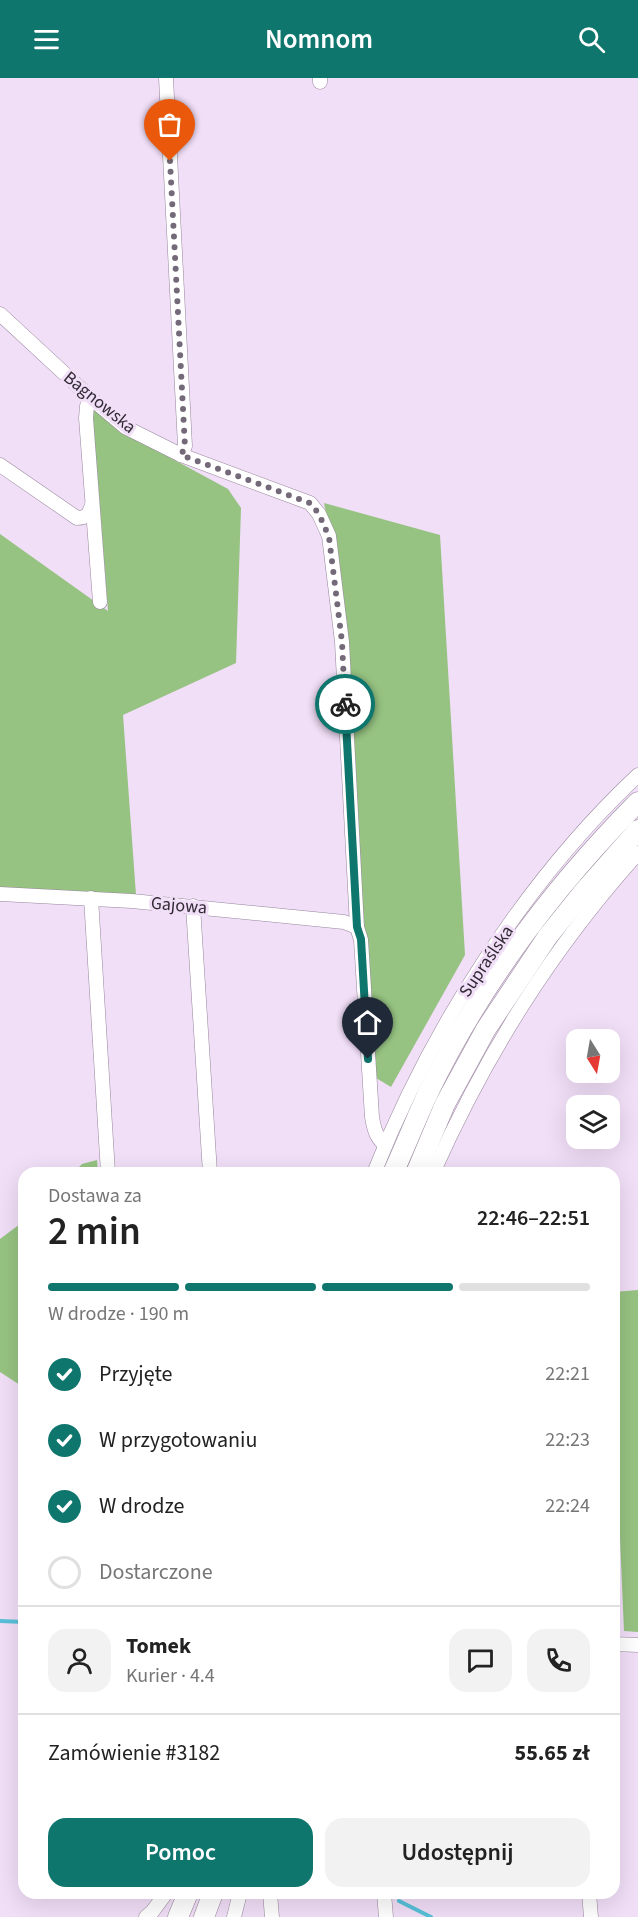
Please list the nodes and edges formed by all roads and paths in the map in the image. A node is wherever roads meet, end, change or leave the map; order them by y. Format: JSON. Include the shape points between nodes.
{"nodes":[{"id":1,"x":166,"y":78,"type":"edge"},
{"id":2,"x":0,"y":314,"type":"edge"},
{"id":3,"x":93,"y":400,"type":"junction"},
{"id":4,"x":181,"y":455,"type":"junction"},
{"id":5,"x":0,"y":465,"type":"edge"},
{"id":6,"x":92,"y":506,"type":"junction"},
{"id":7,"x":100,"y":602,"type":"dead end"},
{"id":8,"x":638,"y":775,"type":"edge"},
{"id":9,"x":638,"y":802,"type":"edge"},
{"id":10,"x":638,"y":830,"type":"edge"},
{"id":11,"x":638,"y":854,"type":"edge"},
{"id":12,"x":0,"y":894,"type":"edge"},
{"id":13,"x":91,"y":898,"type":"junction"},
{"id":14,"x":194,"y":906,"type":"junction"},
{"id":15,"x":357,"y":927,"type":"junction"},
{"id":16,"x":385,"y":1145,"type":"junction"},
{"id":17,"x":108,"y":1167,"type":"edge"},
{"id":18,"x":210,"y":1167,"type":"edge"},
{"id":19,"x":376,"y":1167,"type":"edge"},
{"id":20,"x":396,"y":1167,"type":"edge"},
{"id":21,"x":418,"y":1167,"type":"edge"},
{"id":22,"x":436,"y":1167,"type":"edge"},
{"id":23,"x":620,"y":1644,"type":"edge"},
{"id":24,"x":638,"y":1645,"type":"edge"},
{"id":25,"x":162,"y":1899,"type":"edge"},
{"id":26,"x":186,"y":1899,"type":"edge"},
{"id":27,"x":211,"y":1899,"type":"edge"},
{"id":28,"x":238,"y":1899,"type":"edge"},
{"id":29,"x":270,"y":1899,"type":"edge"},
{"id":30,"x":384,"y":1899,"type":"edge"},
{"id":31,"x":590,"y":1899,"type":"edge"},
{"id":32,"x":146,"y":1917,"type":"edge"},
{"id":33,"x":178,"y":1917,"type":"edge"},
{"id":34,"x":204,"y":1917,"type":"edge"},
{"id":35,"x":234,"y":1917,"type":"edge"},
{"id":36,"x":272,"y":1917,"type":"edge"},
{"id":37,"x":386,"y":1917,"type":"edge"},
{"id":38,"x":591,"y":1917,"type":"edge"}],
"edges":[{"from":1,"to":4,"type":"street","via":[[185,447]]},
{"from":2,"to":3,"type":"street","name":"Bagnowska"},
{"from":3,"to":4,"type":"street","name":"Bagnowska","via":[[125,427]]},
{"from":3,"to":6,"type":"street","via":[[87,406],[86,418]]},
{"from":4,"to":15,"type":"street","name":"Bagnowska","via":[[310,503],[329,537],[342,642]]},
{"from":5,"to":6,"type":"street","via":[[77,518],[84,518]]},
{"from":6,"to":7,"type":"street"},
{"from":8,"to":16,"type":"street","name":"Supraślska","via":[[555,865],[502,935],[413,1082]]},
{"from":9,"to":20,"type":"main road","via":[[532,923],[469,1018],[428,1093]]},
{"from":10,"to":21,"type":"main road","via":[[548,936],[486,1029],[444,1104]]},
{"from":11,"to":22,"type":"street","via":[[559,949],[501,1037]]},
{"from":12,"to":13,"type":"street","name":"Gajowa"},
{"from":13,"to":14,"type":"street","name":"Gajowa"},
{"from":13,"to":17,"type":"street"},
{"from":14,"to":15,"type":"street","name":"Gajowa","via":[[344,922]]},
{"from":14,"to":18,"type":"street"},
{"from":15,"to":16,"type":"street","name":"Bagnowska","via":[[361,939],[372,1117],[378,1139]]},
{"from":16,"to":19,"type":"street","name":"Supraślska"},
{"from":23,"to":24,"type":"street"},
{"from":25,"to":32,"type":"street"},
{"from":26,"to":33,"type":"main road"},
{"from":27,"to":34,"type":"main road"},
{"from":28,"to":35,"type":"street"},
{"from":29,"to":36,"type":"street"},
{"from":30,"to":37,"type":"street"},
{"from":31,"to":38,"type":"street"}]}
